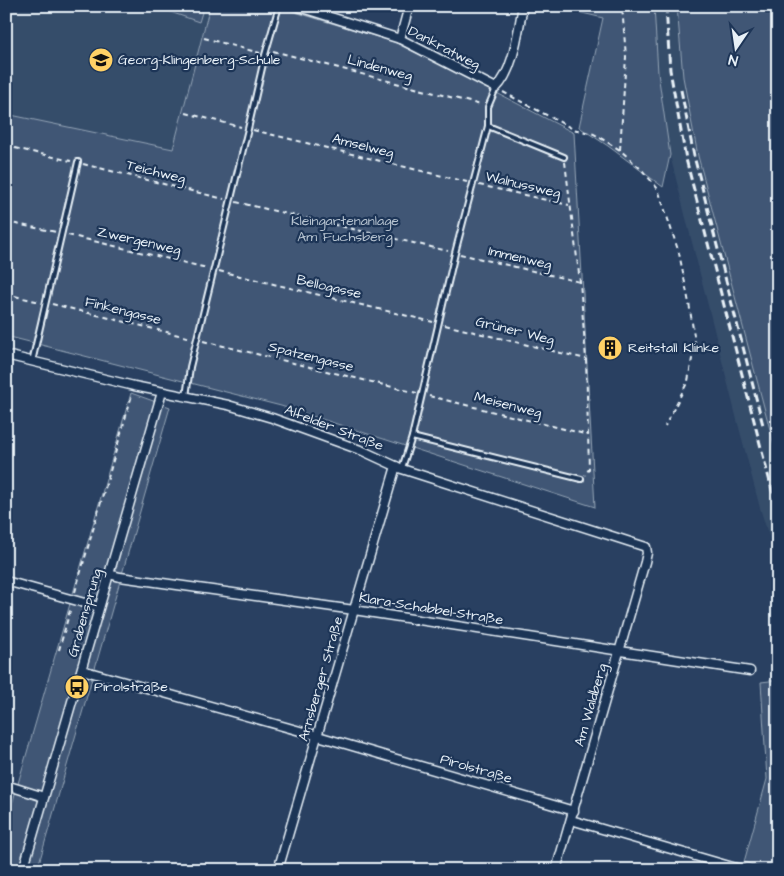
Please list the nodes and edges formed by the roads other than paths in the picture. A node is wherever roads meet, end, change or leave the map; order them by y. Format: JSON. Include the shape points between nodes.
{"nodes":[{"id":1,"x":279,"y":6,"type":"edge"},
{"id":2,"x":296,"y":6,"type":"edge"},
{"id":3,"x":409,"y":6,"type":"edge"},
{"id":4,"x":523,"y":6,"type":"edge"},
{"id":5,"x":400,"y":39,"type":"junction"},
{"id":6,"x":496,"y":88,"type":"junction"},
{"id":7,"x":488,"y":126,"type":"junction"},
{"id":8,"x":564,"y":157,"type":"road end"},
{"id":9,"x":78,"y":162,"type":"road end"},
{"id":10,"x":6,"y":355,"type":"edge"},
{"id":11,"x":32,"y":362,"type":"junction"},
{"id":12,"x":162,"y":392,"type":"junction"},
{"id":13,"x":186,"y":396,"type":"junction"},
{"id":14,"x":412,"y":437,"type":"junction"},
{"id":15,"x":399,"y":467,"type":"junction"},
{"id":16,"x":581,"y":479,"type":"road end"},
{"id":17,"x":646,"y":547,"type":"joint"},
{"id":18,"x":109,"y":574,"type":"junction"},
{"id":19,"x":6,"y":581,"type":"edge"},
{"id":20,"x":99,"y":607,"type":"junction"},
{"id":21,"x":354,"y":610,"type":"junction"},
{"id":22,"x":620,"y":650,"type":"junction"},
{"id":23,"x":82,"y":670,"type":"junction"},
{"id":24,"x":750,"y":671,"type":"dead end"},
{"id":25,"x":318,"y":736,"type":"junction"},
{"id":26,"x":6,"y":785,"type":"edge"},
{"id":27,"x":44,"y":796,"type":"junction"},
{"id":28,"x":574,"y":811,"type":"junction"},
{"id":29,"x":571,"y":820,"type":"junction"},
{"id":30,"x":23,"y":870,"type":"edge"},
{"id":31,"x":278,"y":870,"type":"edge"},
{"id":32,"x":556,"y":870,"type":"edge"},
{"id":33,"x":743,"y":870,"type":"edge"}],
"edges":[{"from":1,"to":13,"type":"lane","via":[[196,339]]},
{"from":2,"to":5,"type":"street","name":"Dankratweg"},
{"from":3,"to":5,"type":"street"},
{"from":4,"to":6,"type":"street","via":[[509,70]]},
{"from":5,"to":6,"type":"street","name":"Dankratweg"},
{"from":6,"to":7,"type":"lane","via":[[488,107]]},
{"from":7,"to":8,"type":"lane"},
{"from":7,"to":14,"type":"lane"},
{"from":9,"to":11,"type":"lane"},
{"from":10,"to":11,"type":"street","name":"Alfelder Straße"},
{"from":11,"to":12,"type":"street","name":"Alfelder Straße"},
{"from":12,"to":13,"type":"street","name":"Alfelder Straße"},
{"from":12,"to":18,"type":"street","name":"Grabensprung"},
{"from":13,"to":15,"type":"street","name":"Alfelder Straße","via":[[272,418]]},
{"from":14,"to":15,"type":"lane"},
{"from":14,"to":16,"type":"lane"},
{"from":15,"to":17,"type":"street","name":"Alfelder Straße"},
{"from":15,"to":21,"type":"street","name":"Arnsberger Straße"},
{"from":17,"to":22,"type":"street","name":"Am Waldberg"},
{"from":18,"to":20,"type":"street","name":"Grabensprung"},
{"from":18,"to":21,"type":"street","name":"Klara-Schabbel-Straße"},
{"from":19,"to":20,"type":"street"},
{"from":20,"to":23,"type":"street","name":"Grabensprung"},
{"from":21,"to":22,"type":"street","name":"Klara-Schabbel-Straße"},
{"from":21,"to":25,"type":"street","name":"Arnsberger Straße"},
{"from":22,"to":24,"type":"street","name":"Klara-Schabbel-Straße"},
{"from":22,"to":28,"type":"street","name":"Am Waldberg"},
{"from":23,"to":25,"type":"street","name":"Pirolstraße"},
{"from":23,"to":27,"type":"street","name":"Grabensprung"},
{"from":25,"to":28,"type":"street","name":"Pirolstraße"},
{"from":25,"to":31,"type":"street","name":"Arnsberger Straße"},
{"from":26,"to":27,"type":"street"},
{"from":27,"to":30,"type":"street","name":"Grabensprung"},
{"from":28,"to":29,"type":"street","name":"Am Waldberg"},
{"from":29,"to":32,"type":"street","name":"Am Waldberg"},
{"from":29,"to":33,"type":"street"}]}
